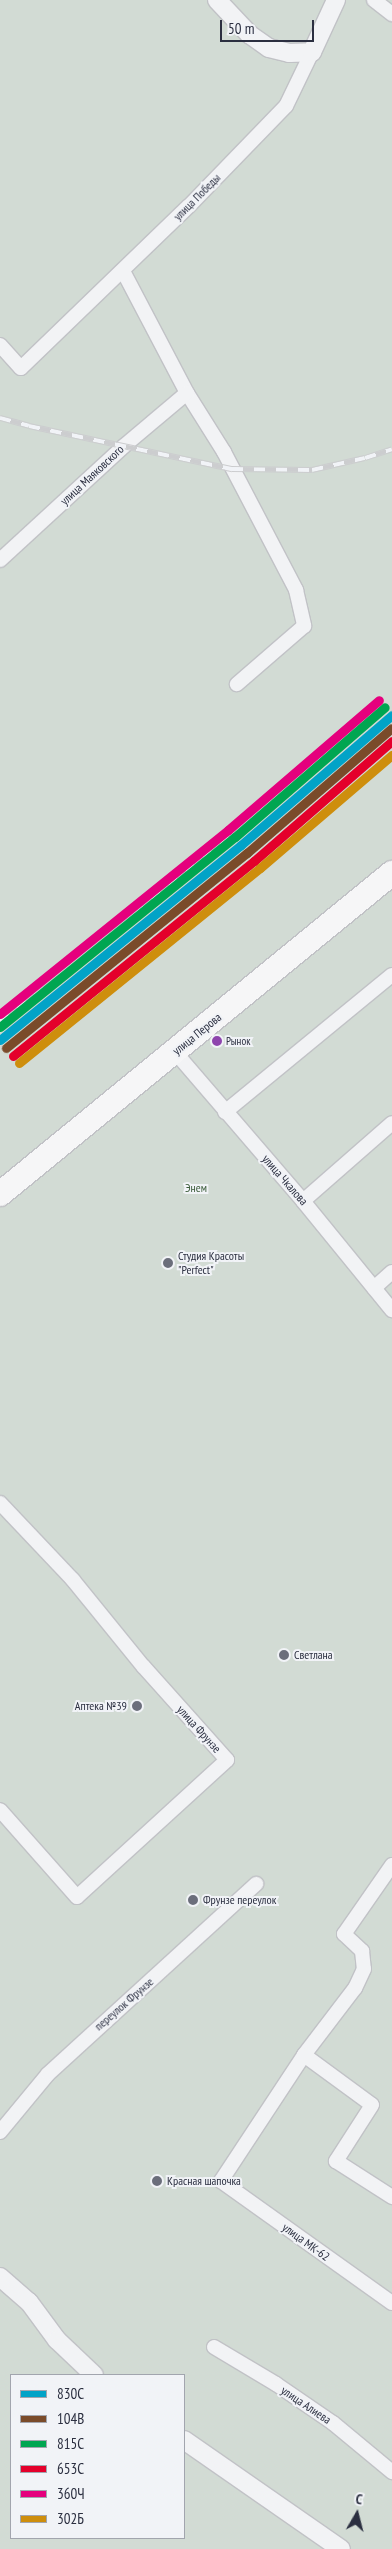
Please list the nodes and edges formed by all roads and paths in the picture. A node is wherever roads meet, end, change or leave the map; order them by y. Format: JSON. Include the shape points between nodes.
{"nodes":[{"id":1,"x":218,"y":0,"type":"edge"},
{"id":2,"x":336,"y":0,"type":"edge"},
{"id":3,"x":374,"y":0,"type":"edge"},
{"id":4,"x":392,"y":14,"type":"edge"},
{"id":5,"x":312,"y":52,"type":"junction"},
{"id":6,"x":122,"y":271,"type":"junction"},
{"id":7,"x":0,"y":345,"type":"edge"},
{"id":8,"x":186,"y":393,"type":"junction"},
{"id":9,"x":0,"y":560,"type":"edge"},
{"id":10,"x":237,"y":684,"type":"dead end"},
{"id":11,"x":392,"y":873,"type":"edge"},
{"id":12,"x":392,"y":975,"type":"edge"},
{"id":13,"x":175,"y":1052,"type":"junction"},
{"id":14,"x":225,"y":1112,"type":"junction"},
{"id":15,"x":392,"y":1123,"type":"edge"},
{"id":16,"x":0,"y":1194,"type":"edge"},
{"id":17,"x":303,"y":1200,"type":"junction"},
{"id":18,"x":392,"y":1272,"type":"edge"},
{"id":19,"x":374,"y":1288,"type":"junction"},
{"id":20,"x":392,"y":1310,"type":"edge"},
{"id":21,"x":0,"y":1503,"type":"edge"},
{"id":22,"x":0,"y":1810,"type":"edge"},
{"id":23,"x":392,"y":1865,"type":"edge"},
{"id":24,"x":256,"y":1884,"type":"dead end"},
{"id":25,"x":304,"y":2055,"type":"junction"},
{"id":26,"x":0,"y":2132,"type":"edge"},
{"id":27,"x":392,"y":2197,"type":"edge"},
{"id":28,"x":0,"y":2277,"type":"edge"},
{"id":29,"x":392,"y":2303,"type":"edge"},
{"id":30,"x":214,"y":2347,"type":"dead end"},
{"id":31,"x":93,"y":2374,"type":"edge"},
{"id":32,"x":185,"y":2441,"type":"edge"},
{"id":33,"x":392,"y":2472,"type":"edge"},
{"id":34,"x":341,"y":2549,"type":"edge"}],
"edges":[{"from":1,"to":5,"type":"street","via":[[249,34],[269,48],[289,53]]},
{"from":2,"to":5,"type":"street","name":"улица Победы"},
{"from":3,"to":4,"type":"street"},
{"from":5,"to":6,"type":"street","name":"улица Победы","via":[[286,106]]},
{"from":6,"to":7,"type":"street","name":"улица Победы","via":[[21,368]]},
{"from":6,"to":8,"type":"street"},
{"from":8,"to":9,"type":"street","name":"улица Маяковского"},
{"from":8,"to":10,"type":"street","via":[[224,452],[296,590],[304,626]]},
{"from":11,"to":13,"type":"highway","name":"улица Перова"},
{"from":12,"to":14,"type":"street"},
{"from":13,"to":14,"type":"street","name":"улица Чкалова"},
{"from":13,"to":16,"type":"highway","name":"улица Перова"},
{"from":14,"to":17,"type":"street","name":"улица Чкалова"},
{"from":15,"to":17,"type":"street"},
{"from":17,"to":19,"type":"street","name":"улица Чкалова"},
{"from":18,"to":19,"type":"street"},
{"from":19,"to":20,"type":"street","name":"улица Чкалова"},
{"from":21,"to":22,"type":"street","name":"улица Фрунзе","via":[[73,1580],[143,1666],[227,1760],[77,1897]]},
{"from":23,"to":25,"type":"street","via":[[344,1934],[362,1951],[364,1969],[355,1988]]},
{"from":24,"to":26,"type":"street","name":"переулок Фрунзе","via":[[48,2074]]},
{"from":25,"to":27,"type":"street","via":[[372,2106],[336,2161]]},
{"from":25,"to":29,"type":"street","name":"улица МК-62","via":[[221,2181]]},
{"from":28,"to":31,"type":"street","via":[[29,2302],[57,2340]]},
{"from":30,"to":33,"type":"street","name":"улица Алиева","via":[[334,2423]]},
{"from":32,"to":34,"type":"street"}]}
